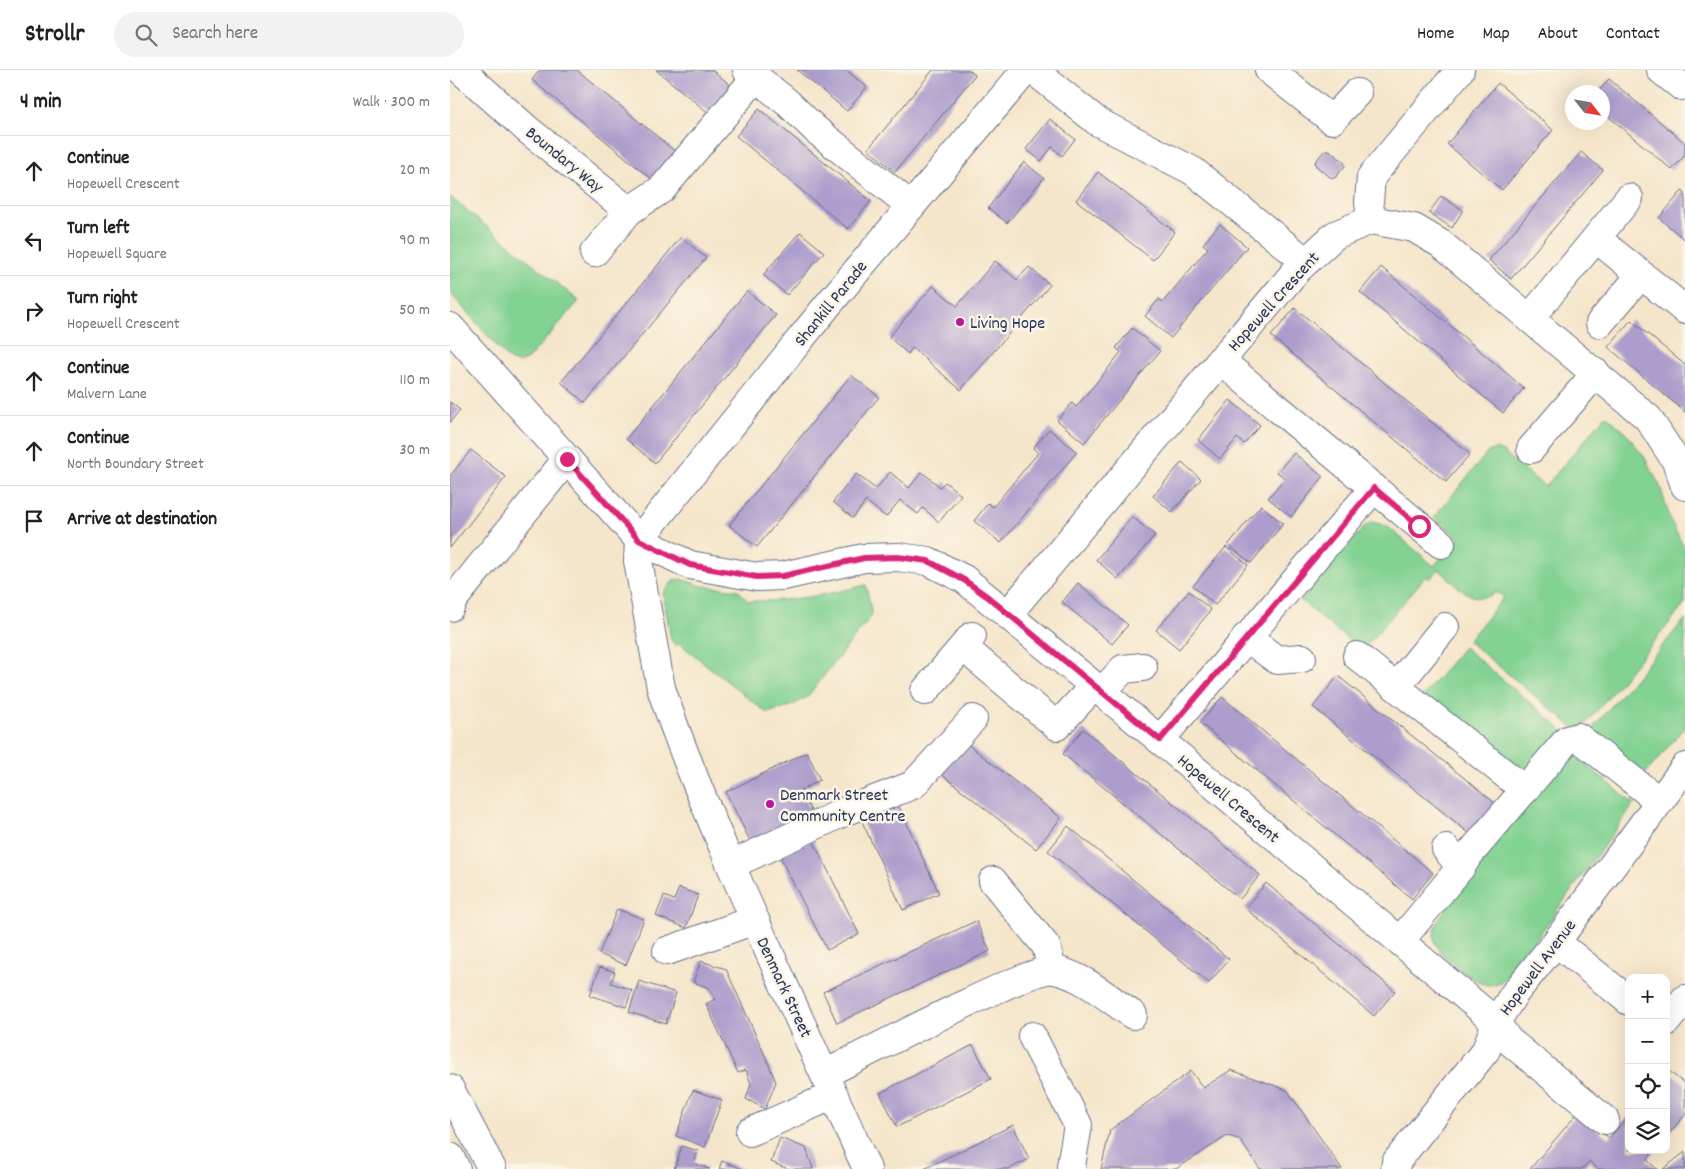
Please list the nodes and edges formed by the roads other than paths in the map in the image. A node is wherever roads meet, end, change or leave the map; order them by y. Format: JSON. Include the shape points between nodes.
{"nodes":[{"id":1,"x":462,"y":70,"type":"edge"},
{"id":2,"x":1026,"y":70,"type":"edge"},
{"id":3,"x":1033,"y":70,"type":"edge"},
{"id":4,"x":1269,"y":70,"type":"edge"},
{"id":5,"x":1460,"y":70,"type":"edge"},
{"id":6,"x":752,"y":74,"type":"edge"},
{"id":7,"x":1357,"y":93,"type":"dead end"},
{"id":8,"x":1629,"y":198,"type":"dead end"},
{"id":9,"x":911,"y":206,"type":"junction"},
{"id":10,"x":629,"y":211,"type":"junction"},
{"id":11,"x":1371,"y":220,"type":"junction"},
{"id":12,"x":1596,"y":238,"type":"junction"},
{"id":13,"x":594,"y":253,"type":"dead end"},
{"id":14,"x":1305,"y":261,"type":"junction"},
{"id":15,"x":1641,"y":275,"type":"junction"},
{"id":16,"x":1685,"y":310,"type":"edge"},
{"id":17,"x":1530,"y":318,"type":"junction"},
{"id":18,"x":1600,"y":323,"type":"dead end"},
{"id":19,"x":450,"y":327,"type":"edge"},
{"id":20,"x":1220,"y":360,"type":"junction"},
{"id":21,"x":1596,"y":373,"type":"junction"},
{"id":22,"x":1531,"y":449,"type":"dead end"},
{"id":23,"x":567,"y":459,"type":"junction"},
{"id":24,"x":1685,"y":486,"type":"edge"},
{"id":25,"x":1374,"y":488,"type":"junction"},
{"id":26,"x":639,"y":540,"type":"junction"},
{"id":27,"x":1441,"y":544,"type":"dead end"},
{"id":28,"x":450,"y":607,"type":"edge"},
{"id":29,"x":1008,"y":614,"type":"junction"},
{"id":30,"x":1445,"y":627,"type":"dead end"},
{"id":31,"x":1246,"y":637,"type":"junction"},
{"id":32,"x":1357,"y":656,"type":"dead end"},
{"id":33,"x":1302,"y":658,"type":"dead end"},
{"id":34,"x":1143,"y":667,"type":"dead end"},
{"id":35,"x":1396,"y":687,"type":"junction"},
{"id":36,"x":1098,"y":689,"type":"junction"},
{"id":37,"x":925,"y":690,"type":"dead end"},
{"id":38,"x":973,"y":719,"type":"dead end"},
{"id":39,"x":1160,"y":740,"type":"junction"},
{"id":40,"x":1676,"y":784,"type":"edge"},
{"id":41,"x":1525,"y":790,"type":"junction"},
{"id":42,"x":731,"y":865,"type":"junction"},
{"id":43,"x":993,"y":882,"type":"dead end"},
{"id":44,"x":755,"y":920,"type":"junction"},
{"id":45,"x":1400,"y":941,"type":"junction"},
{"id":46,"x":1556,"y":942,"type":"junction"},
{"id":47,"x":667,"y":951,"type":"dead end"},
{"id":48,"x":1052,"y":969,"type":"junction"},
{"id":49,"x":1625,"y":998,"type":"edge"},
{"id":50,"x":1685,"y":999,"type":"edge"},
{"id":51,"x":1133,"y":1015,"type":"dead end"},
{"id":52,"x":1668,"y":1019,"type":"edge"},
{"id":53,"x":1496,"y":1022,"type":"junction"},
{"id":54,"x":1032,"y":1036,"type":"dead end"},
{"id":55,"x":830,"y":1084,"type":"junction"},
{"id":56,"x":450,"y":1089,"type":"edge"},
{"id":57,"x":1605,"y":1120,"type":"dead end"},
{"id":58,"x":750,"y":1132,"type":"dead end"},
{"id":59,"x":450,"y":1157,"type":"edge"},
{"id":60,"x":456,"y":1169,"type":"edge"},
{"id":61,"x":492,"y":1169,"type":"edge"},
{"id":62,"x":868,"y":1169,"type":"edge"},
{"id":63,"x":1072,"y":1169,"type":"edge"},
{"id":64,"x":1395,"y":1169,"type":"edge"}],
"edges":[{"from":1,"to":10,"type":"main road","name":"Boundary Way","via":[[528,130]]},
{"from":2,"to":9,"type":"main road","name":"Shankill Parade"},
{"from":3,"to":14,"type":"main road","via":[[1098,122],[1193,171]]},
{"from":4,"to":7,"type":"main road","via":[[1332,120]]},
{"from":5,"to":11,"type":"main road","via":[[1371,177]]},
{"from":6,"to":9,"type":"main road"},
{"from":6,"to":10,"type":"main road","via":[[662,189]]},
{"from":8,"to":12,"type":"main road"},
{"from":9,"to":26,"type":"main road","name":"Shankill Parade"},
{"from":10,"to":13,"type":"main road"},
{"from":11,"to":14,"type":"main road","name":"Hopewell Crescent","via":[[1336,235]]},
{"from":11,"to":17,"type":"main road","via":[[1414,228],[1441,244]]},
{"from":12,"to":15,"type":"main road"},
{"from":12,"to":17,"type":"main road"},
{"from":14,"to":20,"type":"main road","name":"Hopewell Crescent"},
{"from":15,"to":16,"type":"main road"},
{"from":15,"to":18,"type":"main road"},
{"from":17,"to":21,"type":"main road"},
{"from":19,"to":23,"type":"main road"},
{"from":20,"to":25,"type":"main road","name":"Hopewell Crescent"},
{"from":20,"to":29,"type":"main road","name":"Hopewell Crescent"},
{"from":21,"to":22,"type":"main road"},
{"from":21,"to":24,"type":"main road","via":[[1648,418],[1676,461]]},
{"from":23,"to":26,"type":"main road"},
{"from":23,"to":28,"type":"main road"},
{"from":25,"to":27,"type":"main road","name":"Hopewell Crescent"},
{"from":25,"to":31,"type":"main road"},
{"from":26,"to":29,"type":"main road","via":[[690,565],[757,577],[783,576],[864,558],[898,557],[928,561],[964,580]]},
{"from":26,"to":42,"type":"main road","name":"Denmark Street","via":[[638,562],[661,688],[704,804]]},
{"from":29,"to":36,"type":"main road","name":"Hopewell Crescent"},
{"from":30,"to":35,"type":"main road"},
{"from":31,"to":33,"type":"main road","via":[[1277,660]]},
{"from":31,"to":39,"type":"main road"},
{"from":32,"to":35,"type":"main road"},
{"from":34,"to":36,"type":"main road","via":[[1123,669]]},
{"from":35,"to":41,"type":"main road"},
{"from":36,"to":37,"type":"main road","via":[[1056,726],[967,642]]},
{"from":36,"to":39,"type":"main road","name":"Hopewell Crescent"},
{"from":38,"to":42,"type":"main road","via":[[913,785],[846,811]]},
{"from":39,"to":45,"type":"main road","name":"Hopewell Crescent"},
{"from":40,"to":41,"type":"main road","via":[[1578,737],[1567,740]]},
{"from":40,"to":46,"type":"main road","name":"Hopewell Avenue"},
{"from":41,"to":45,"type":"main road","via":[[1468,856],[1454,858]]},
{"from":42,"to":44,"type":"main road","name":"Denmark Street"},
{"from":43,"to":48,"type":"main road","via":[[1046,946]]},
{"from":44,"to":47,"type":"main road"},
{"from":44,"to":55,"type":"main road","name":"Denmark Street"},
{"from":45,"to":53,"type":"main road","name":"Hopewell Crescent"},
{"from":46,"to":49,"type":"main road"},
{"from":46,"to":53,"type":"main road","name":"Hopewell Avenue"},
{"from":48,"to":51,"type":"main road","via":[[1074,976]]},
{"from":48,"to":55,"type":"main road","via":[[1003,986]]},
{"from":50,"to":52,"type":"main road"},
{"from":53,"to":57,"type":"main road","name":"Hopewell Crescent","via":[[1508,1040]]},
{"from":53,"to":64,"type":"main road","name":"Hopewell Avenue","via":[[1486,1050],[1396,1162]]},
{"from":54,"to":63,"type":"main road","via":[[1078,1125]]},
{"from":55,"to":58,"type":"main road"},
{"from":55,"to":62,"type":"main road","name":"Denmark Street"},
{"from":56,"to":61,"type":"main road"},
{"from":59,"to":60,"type":"main road"}]}
